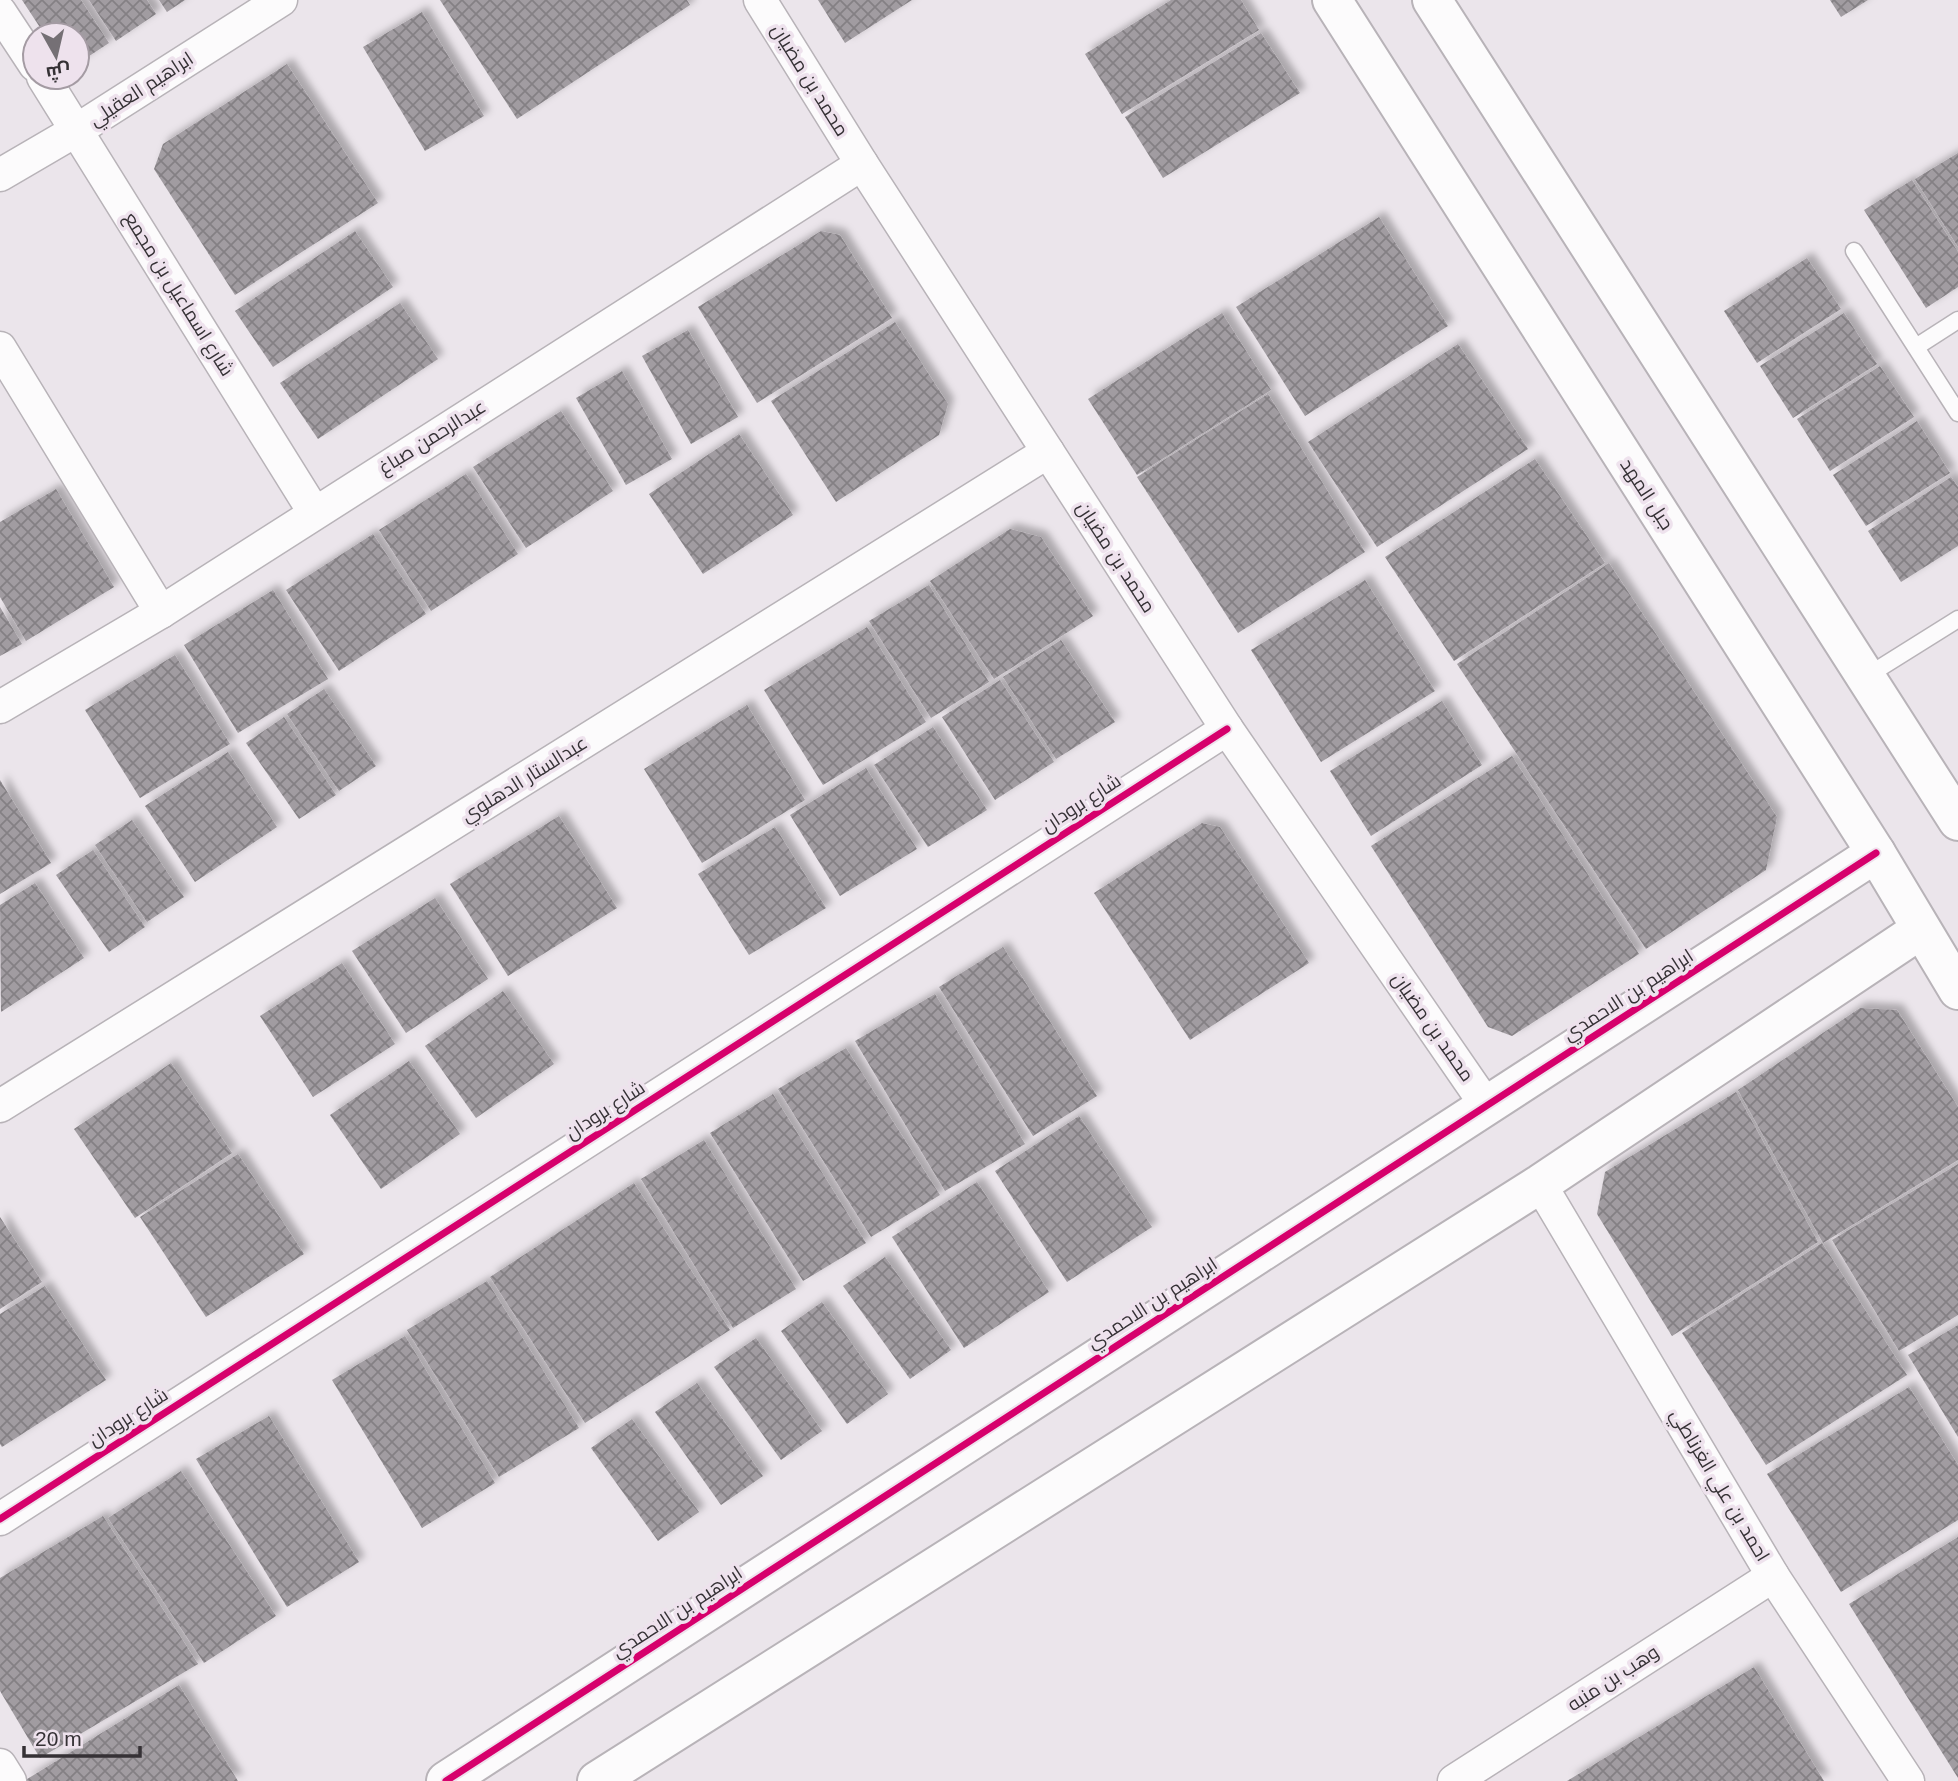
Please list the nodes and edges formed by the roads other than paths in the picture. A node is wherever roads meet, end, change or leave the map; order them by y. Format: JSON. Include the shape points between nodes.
{"nodes":[{"id":1,"x":281,"y":0,"type":"edge"},
{"id":2,"x":760,"y":0,"type":"edge"},
{"id":3,"x":1332,"y":0,"type":"edge"},
{"id":4,"x":1432,"y":0,"type":"edge"},
{"id":5,"x":0,"y":12,"type":"edge"},
{"id":6,"x":21,"y":44,"type":"edge"},
{"id":7,"x":52,"y":91,"type":"edge"},
{"id":8,"x":77,"y":130,"type":"junction"},
{"id":9,"x":862,"y":164,"type":"junction"},
{"id":10,"x":0,"y":175,"type":"edge"},
{"id":11,"x":1854,"y":251,"type":"dead end"},
{"id":12,"x":1958,"y":320,"type":"edge"},
{"id":13,"x":1916,"y":347,"type":"junction"},
{"id":14,"x":0,"y":348,"type":"edge"},
{"id":15,"x":1958,"y":413,"type":"edge"},
{"id":16,"x":1048,"y":452,"type":"junction"},
{"id":17,"x":314,"y":512,"type":"junction"},
{"id":18,"x":161,"y":612,"type":"junction"},
{"id":19,"x":1958,"y":619,"type":"edge"},
{"id":20,"x":1867,"y":676,"type":"junction"},
{"id":21,"x":0,"y":707,"type":"edge"},
{"id":22,"x":1227,"y":729,"type":"junction"},
{"id":23,"x":1958,"y":821,"type":"edge"},
{"id":24,"x":1876,"y":853,"type":"junction"},
{"id":25,"x":1920,"y":930,"type":"junction"},
{"id":26,"x":1958,"y":990,"type":"edge"},
{"id":27,"x":1486,"y":1105,"type":"junction"},
{"id":28,"x":0,"y":1106,"type":"edge"},
{"id":29,"x":1540,"y":1184,"type":"junction"},
{"id":30,"x":0,"y":1519,"type":"edge"},
{"id":31,"x":1773,"y":1576,"type":"junction"},
{"id":32,"x":0,"y":1765,"type":"edge"},
{"id":33,"x":10,"y":1781,"type":"edge"},
{"id":34,"x":446,"y":1781,"type":"edge"},
{"id":35,"x":597,"y":1781,"type":"edge"},
{"id":36,"x":1454,"y":1781,"type":"edge"},
{"id":37,"x":1908,"y":1781,"type":"edge"}],
"edges":[{"from":1,"to":8,"type":"street","name":"ابراهيم العقيلي"},
{"from":2,"to":9,"type":"street","name":"محمد بن مضيان"},
{"from":3,"to":24,"type":"street","name":"جبل المهد"},
{"from":4,"to":20,"type":"street"},
{"from":5,"to":6,"type":"street"},
{"from":7,"to":8,"type":"street","name":"شارع اسماعيل بن مجمع"},
{"from":8,"to":10,"type":"street","name":"ابراهيم العقيلي"},
{"from":8,"to":17,"type":"street","name":"شارع اسماعيل بن مجمع"},
{"from":9,"to":16,"type":"street","name":"محمد بن مضيان"},
{"from":9,"to":17,"type":"street","name":"عبدالرحمن صباغ"},
{"from":11,"to":13,"type":"lane"},
{"from":12,"to":13,"type":"lane"},
{"from":13,"to":15,"type":"lane"},
{"from":14,"to":18,"type":"street"},
{"from":16,"to":22,"type":"street","name":"محمد بن مضيان"},
{"from":16,"to":28,"type":"street","name":"عبدالستار الدهلوي"},
{"from":17,"to":18,"type":"street","name":"عبدالرحمن صباغ"},
{"from":18,"to":21,"type":"street","name":"عبدالرحمن صباغ"},
{"from":19,"to":20,"type":"lane"},
{"from":20,"to":23,"type":"street"},
{"from":22,"to":27,"type":"street","name":"محمد بن مضيان"},
{"from":22,"to":30,"type":"street","name":"شارع برودان"},
{"from":24,"to":25,"type":"street","name":"جبل المهد"},
{"from":24,"to":27,"type":"street","name":"ابراهيم بن الاحمدي"},
{"from":25,"to":26,"type":"street","name":"جبل المهد"},
{"from":25,"to":29,"type":"street"},
{"from":27,"to":34,"type":"street","name":"ابراهيم بن الاحمدي"},
{"from":29,"to":31,"type":"street","name":"احمد بن علي الغرناطي"},
{"from":29,"to":35,"type":"street"},
{"from":31,"to":36,"type":"street","name":"وهب بن منبه"},
{"from":31,"to":37,"type":"street","name":"احمد بن علي الغرناطي"},
{"from":32,"to":33,"type":"street"}]}
